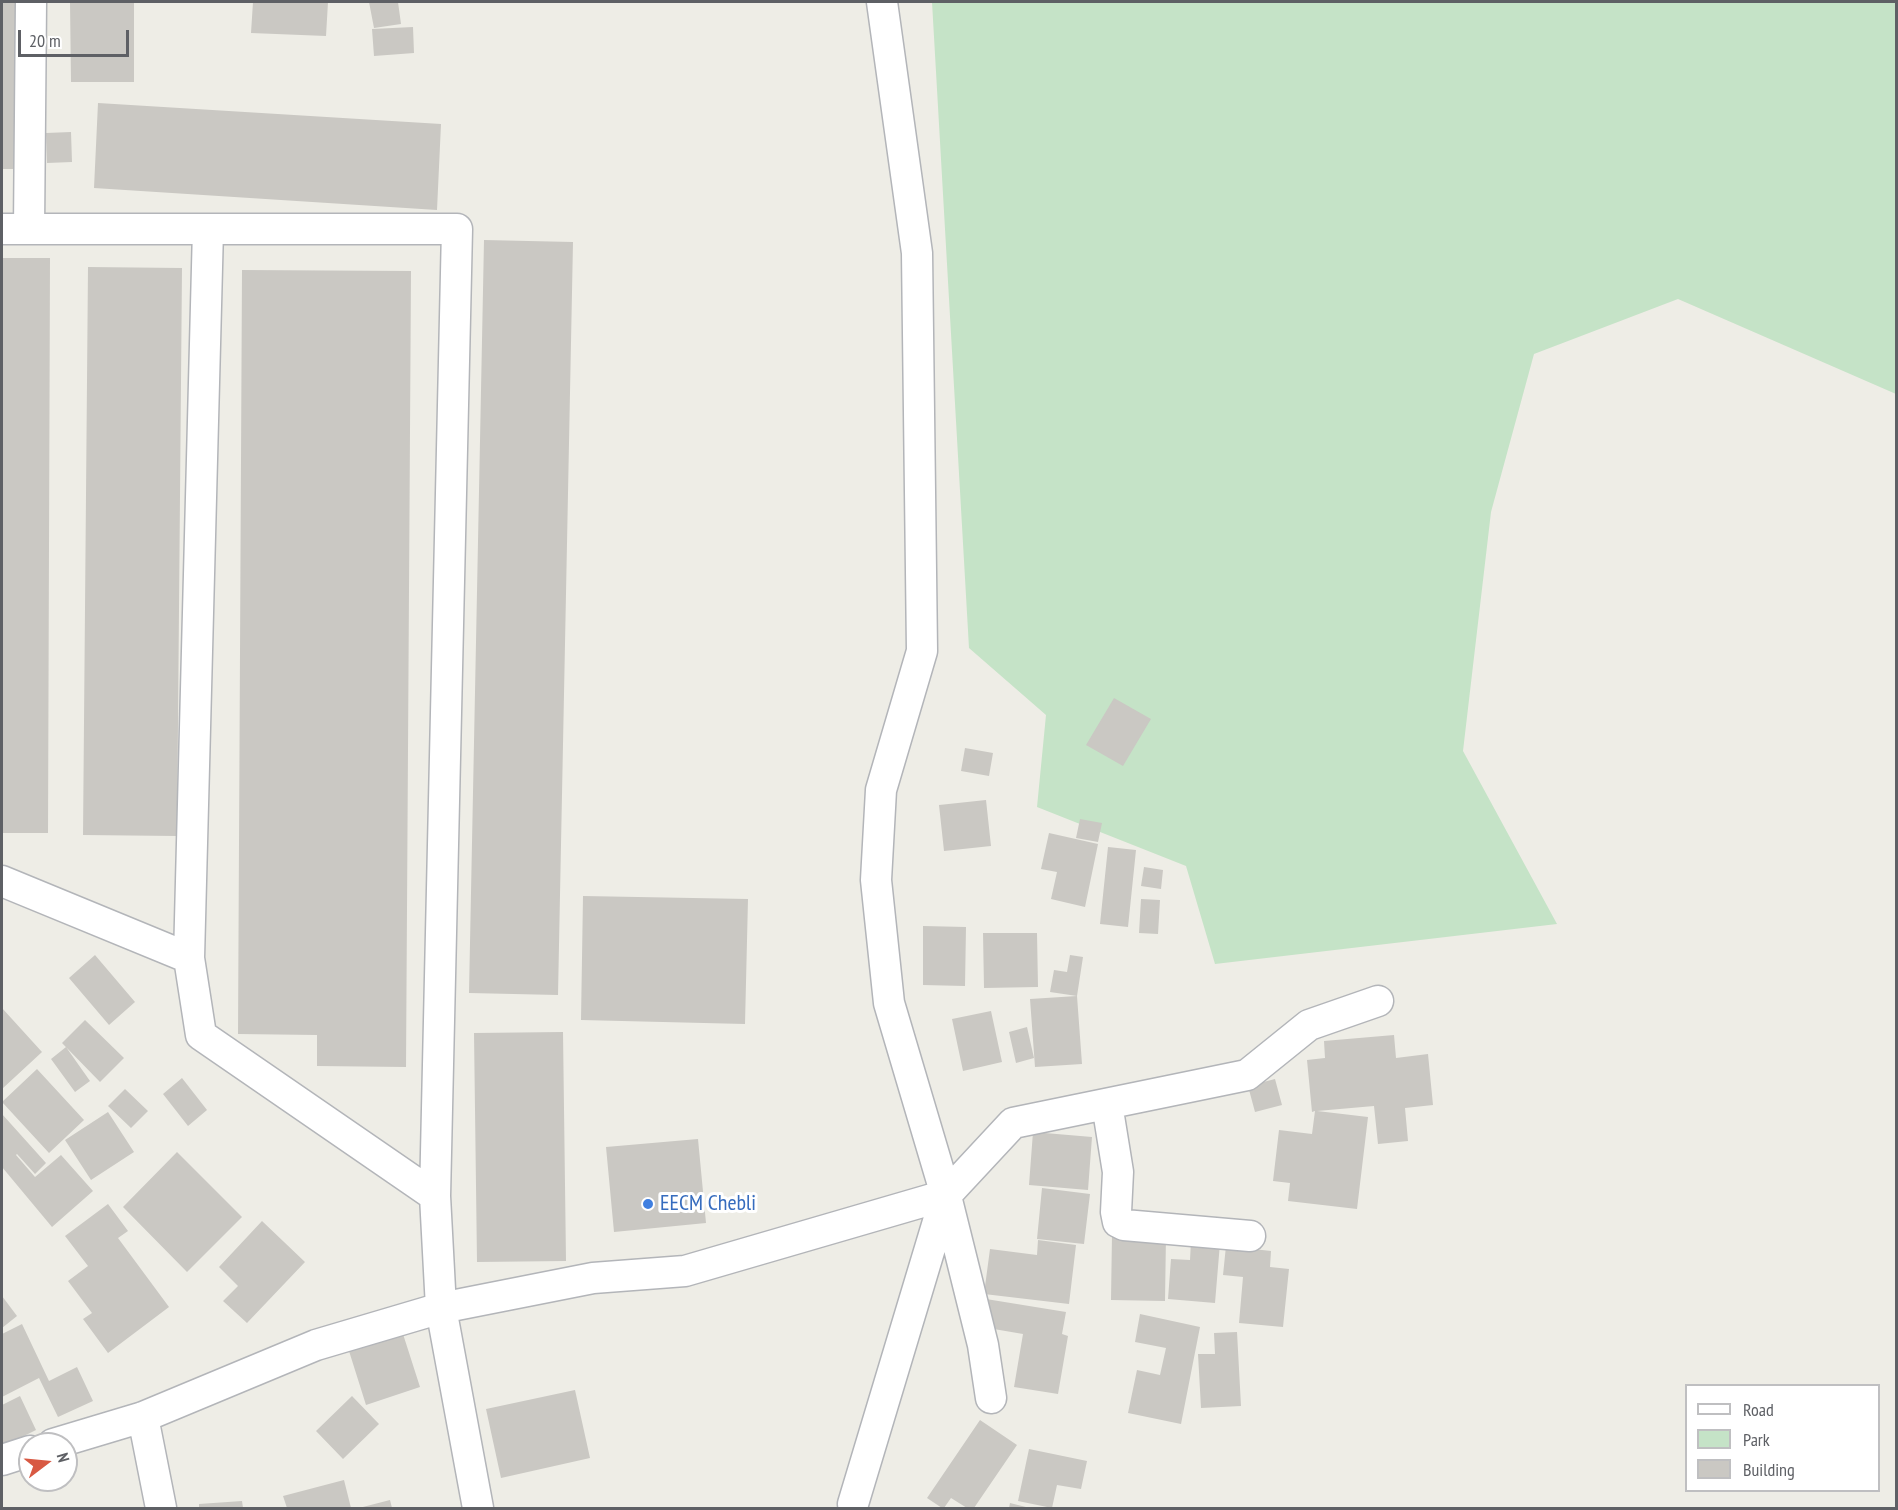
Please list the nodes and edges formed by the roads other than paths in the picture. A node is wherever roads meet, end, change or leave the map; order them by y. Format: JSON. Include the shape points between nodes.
{"nodes":[{"id":1,"x":31,"y":2,"type":"edge"},
{"id":2,"x":882,"y":2,"type":"edge"},
{"id":3,"x":15,"y":229,"type":"edge"},
{"id":4,"x":208,"y":229,"type":"junction"},
{"id":5,"x":2,"y":881,"type":"edge"},
{"id":6,"x":189,"y":958,"type":"junction"},
{"id":7,"x":1378,"y":1001,"type":"dead end"},
{"id":8,"x":1107,"y":1104,"type":"junction"},
{"id":9,"x":945,"y":1195,"type":"junction"},
{"id":10,"x":435,"y":1196,"type":"junction"},
{"id":11,"x":1250,"y":1236,"type":"dead end"},
{"id":12,"x":441,"y":1308,"type":"junction"},
{"id":13,"x":991,"y":1398,"type":"dead end"},
{"id":14,"x":143,"y":1417,"type":"junction"},
{"id":15,"x":78,"y":1436,"type":"edge"},
{"id":16,"x":18,"y":1455,"type":"edge"},
{"id":17,"x":2,"y":1460,"type":"edge"},
{"id":18,"x":853,"y":1504,"type":"dead end"},
{"id":19,"x":161,"y":1509,"type":"edge"},
{"id":20,"x":478,"y":1509,"type":"edge"}],
"edges":[{"from":1,"to":3,"type":"street"},
{"from":2,"to":9,"type":"street","via":[[917,253],[922,651],[881,790],[876,880],[889,1003]]},
{"from":3,"to":4,"type":"street"},
{"from":4,"to":6,"type":"street"},
{"from":4,"to":10,"type":"street","via":[[457,230]]},
{"from":5,"to":6,"type":"street"},
{"from":6,"to":10,"type":"street","via":[[201,1035]]},
{"from":7,"to":8,"type":"street","via":[[1309,1025],[1247,1075]]},
{"from":8,"to":9,"type":"street","via":[[1013,1123]]},
{"from":8,"to":11,"type":"street","via":[[1118,1172],[1118,1222]]},
{"from":9,"to":12,"type":"street","via":[[685,1271],[593,1278]]},
{"from":9,"to":13,"type":"street","via":[[983,1345]]},
{"from":9,"to":18,"type":"street"},
{"from":10,"to":12,"type":"street"},
{"from":12,"to":14,"type":"street","via":[[316,1345]]},
{"from":12,"to":20,"type":"street"},
{"from":14,"to":15,"type":"street"},
{"from":14,"to":19,"type":"street"},
{"from":16,"to":17,"type":"street"}]}
